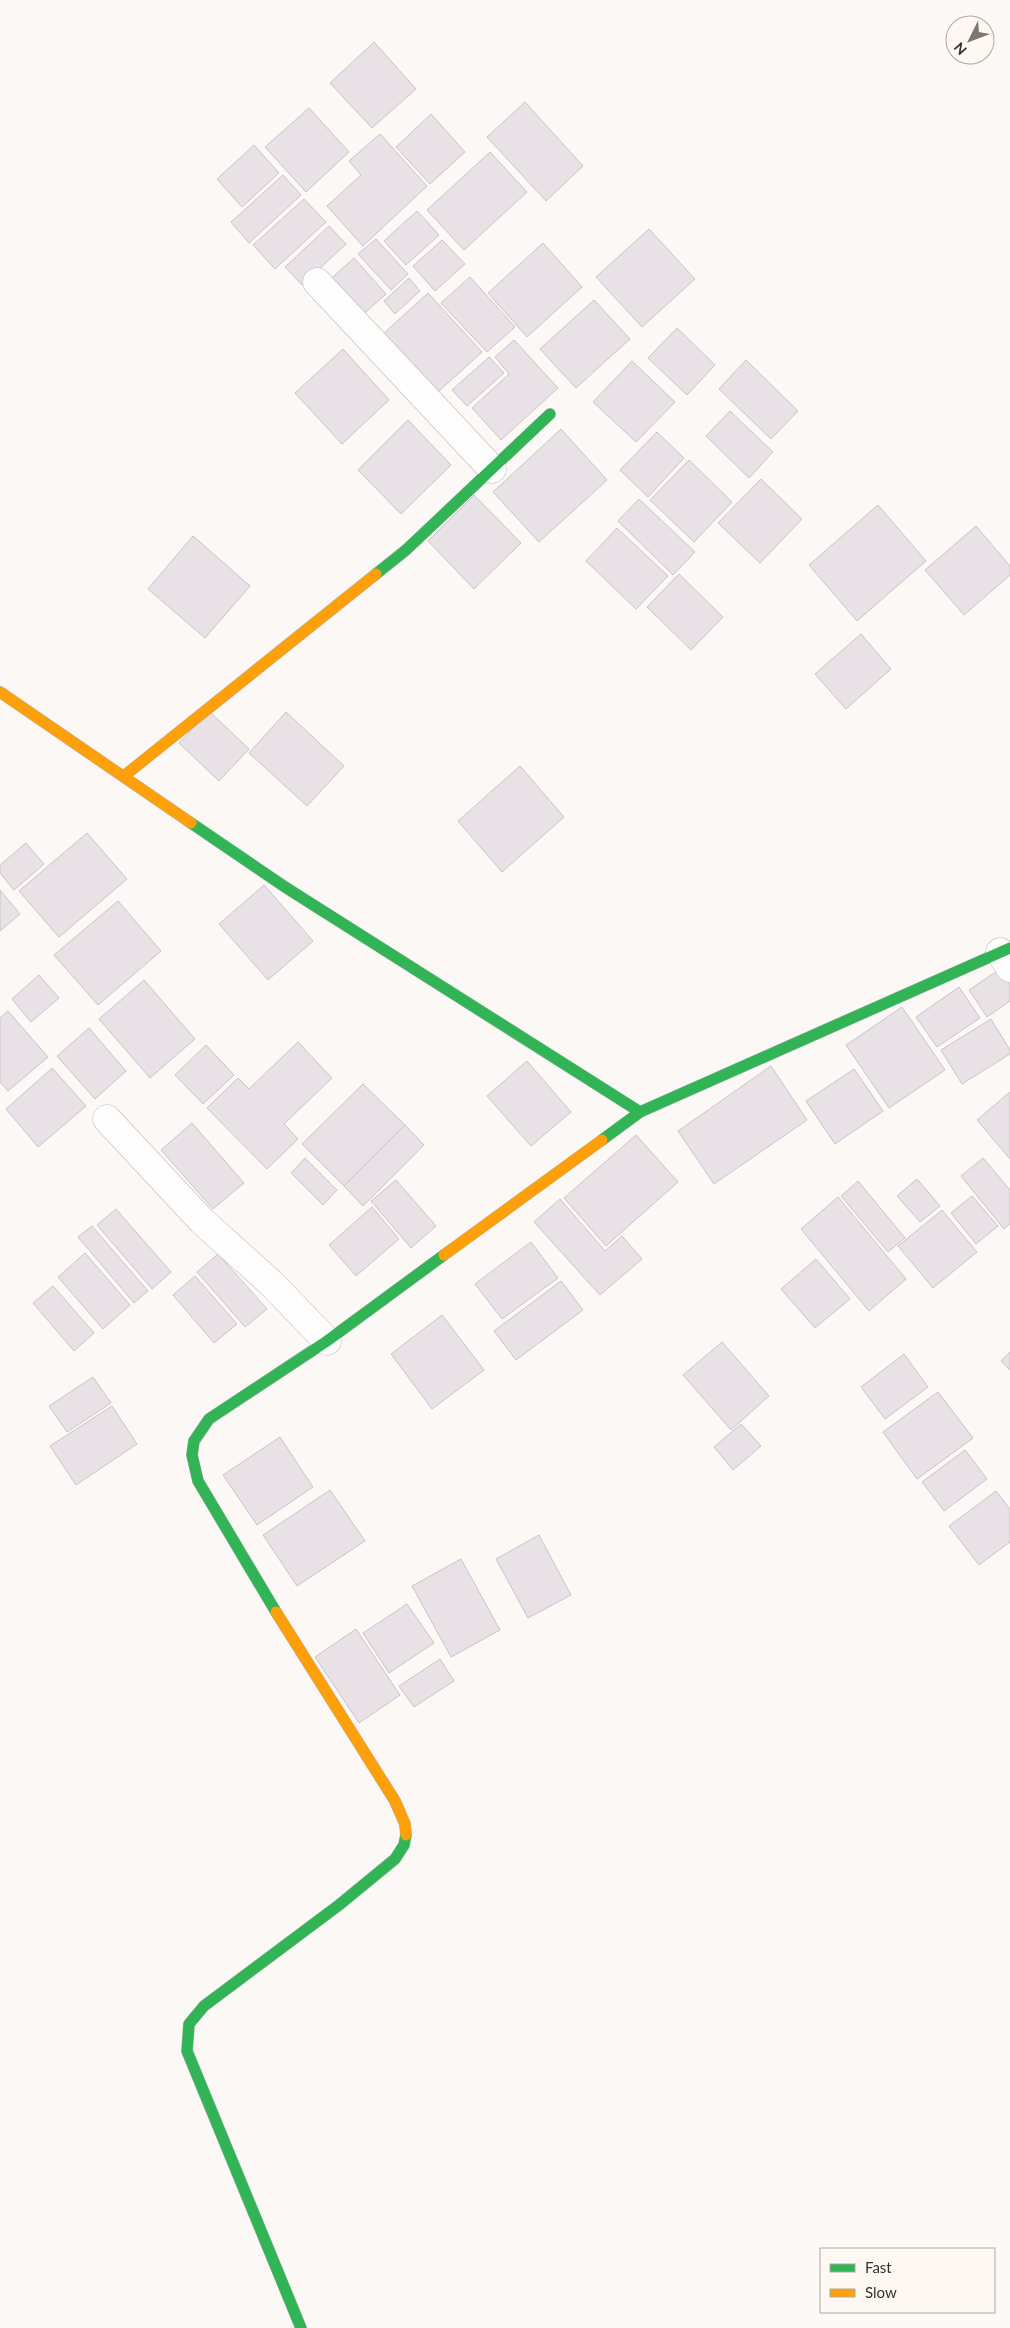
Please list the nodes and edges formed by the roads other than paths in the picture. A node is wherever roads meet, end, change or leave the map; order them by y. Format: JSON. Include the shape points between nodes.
{"nodes":[{"id":1,"x":317,"y":282,"type":"dead end"},
{"id":2,"x":550,"y":414,"type":"dead end"},
{"id":3,"x":492,"y":469,"type":"junction"},
{"id":4,"x":0,"y":692,"type":"edge"},
{"id":5,"x":124,"y":776,"type":"junction"},
{"id":6,"x":1007,"y":956,"type":"edge"},
{"id":7,"x":640,"y":1112,"type":"junction"},
{"id":8,"x":107,"y":1120,"type":"dead end"},
{"id":9,"x":328,"y":1341,"type":"junction"},
{"id":10,"x":301,"y":2328,"type":"edge"}],
"edges":[{"from":1,"to":3,"type":"street"},
{"from":2,"to":3,"type":"street"},
{"from":3,"to":5,"type":"street","via":[[406,550]]},
{"from":4,"to":5,"type":"street"},
{"from":5,"to":7,"type":"street","via":[[286,887]]},
{"from":6,"to":7,"type":"street"},
{"from":7,"to":9,"type":"street"},
{"from":8,"to":9,"type":"street","via":[[190,1209],[271,1283]]},
{"from":9,"to":10,"type":"street","via":[[209,1419],[195,1435],[191,1455],[198,1481],[395,1802],[406,1829],[407,1839],[395,1859],[204,2006],[187,2030],[187,2051],[203,2094]]}]}
